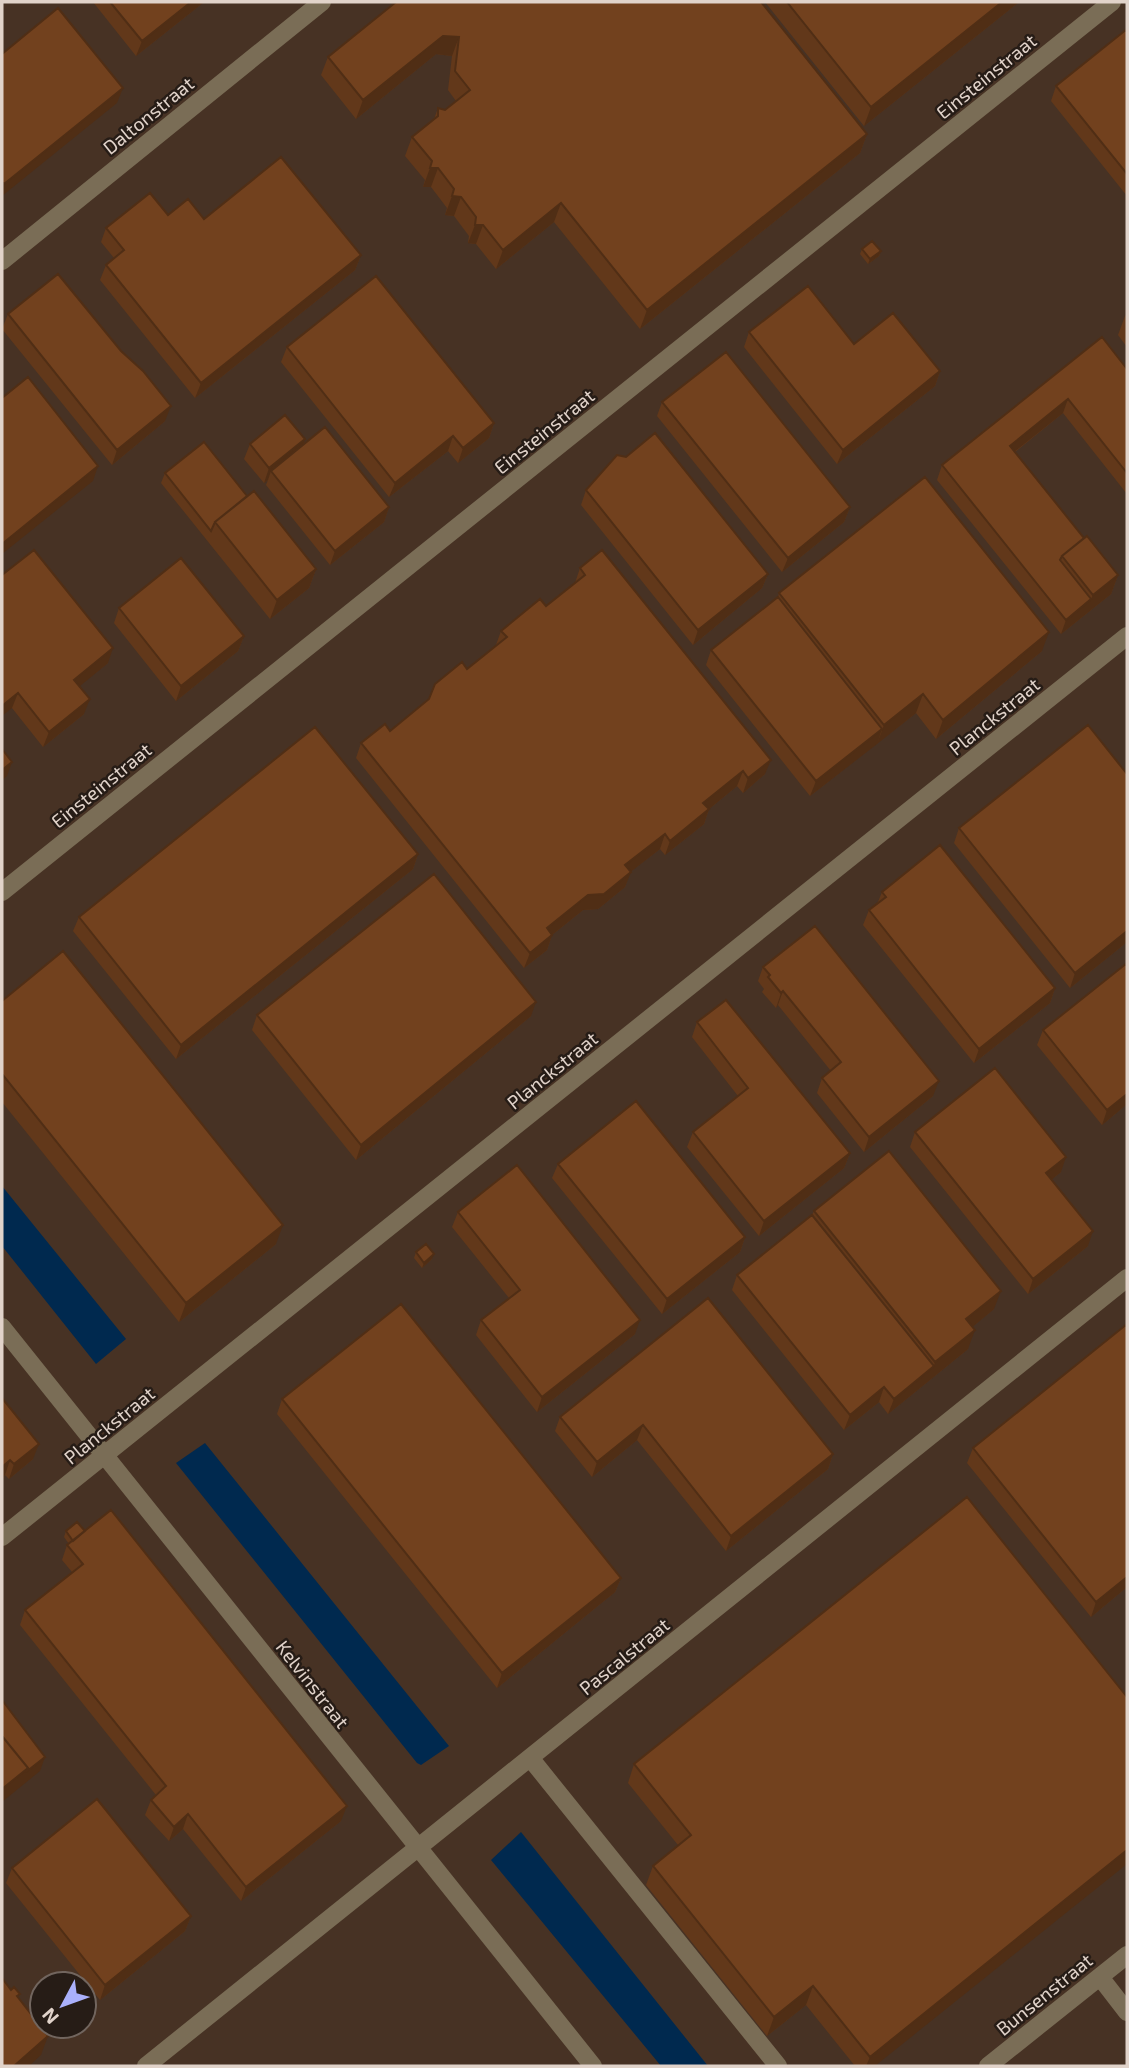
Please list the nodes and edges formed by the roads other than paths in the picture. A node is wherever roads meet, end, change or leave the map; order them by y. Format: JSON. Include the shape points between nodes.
{"nodes":[{"id":1,"x":321,"y":2,"type":"edge"},
{"id":2,"x":1112,"y":2,"type":"edge"},
{"id":3,"x":2,"y":261,"type":"edge"},
{"id":4,"x":1127,"y":636,"type":"edge"},
{"id":5,"x":2,"y":892,"type":"edge"},
{"id":6,"x":1127,"y":1278,"type":"edge"},
{"id":7,"x":2,"y":1327,"type":"edge"},
{"id":8,"x":104,"y":1456,"type":"junction"},
{"id":9,"x":2,"y":1537,"type":"edge"},
{"id":10,"x":531,"y":1759,"type":"junction"},
{"id":11,"x":418,"y":1850,"type":"junction"},
{"id":12,"x":1127,"y":1955,"type":"edge"},
{"id":13,"x":1100,"y":1977,"type":"junction"},
{"id":14,"x":1127,"y":2012,"type":"edge"},
{"id":15,"x":146,"y":2066,"type":"edge"},
{"id":16,"x":593,"y":2066,"type":"edge"},
{"id":17,"x":778,"y":2066,"type":"edge"},
{"id":18,"x":988,"y":2066,"type":"edge"}],
"edges":[{"from":1,"to":3,"type":"street","name":"Daltonstraat"},
{"from":2,"to":5,"type":"street","name":"Einsteinstraat"},
{"from":4,"to":8,"type":"street","name":"Planckstraat"},
{"from":6,"to":10,"type":"street","name":"Pascalstraat"},
{"from":7,"to":8,"type":"street","name":"Kelvinstraat"},
{"from":8,"to":9,"type":"street","name":"Planckstraat"},
{"from":8,"to":11,"type":"street","name":"Kelvinstraat"},
{"from":10,"to":11,"type":"street","name":"Pascalstraat"},
{"from":10,"to":17,"type":"street"},
{"from":11,"to":15,"type":"street","name":"Pascalstraat"},
{"from":11,"to":16,"type":"street","name":"Kelvinstraat"},
{"from":12,"to":13,"type":"street","name":"Bunsenstraat"},
{"from":13,"to":14,"type":"street"},
{"from":13,"to":18,"type":"street","name":"Bunsenstraat"}]}
